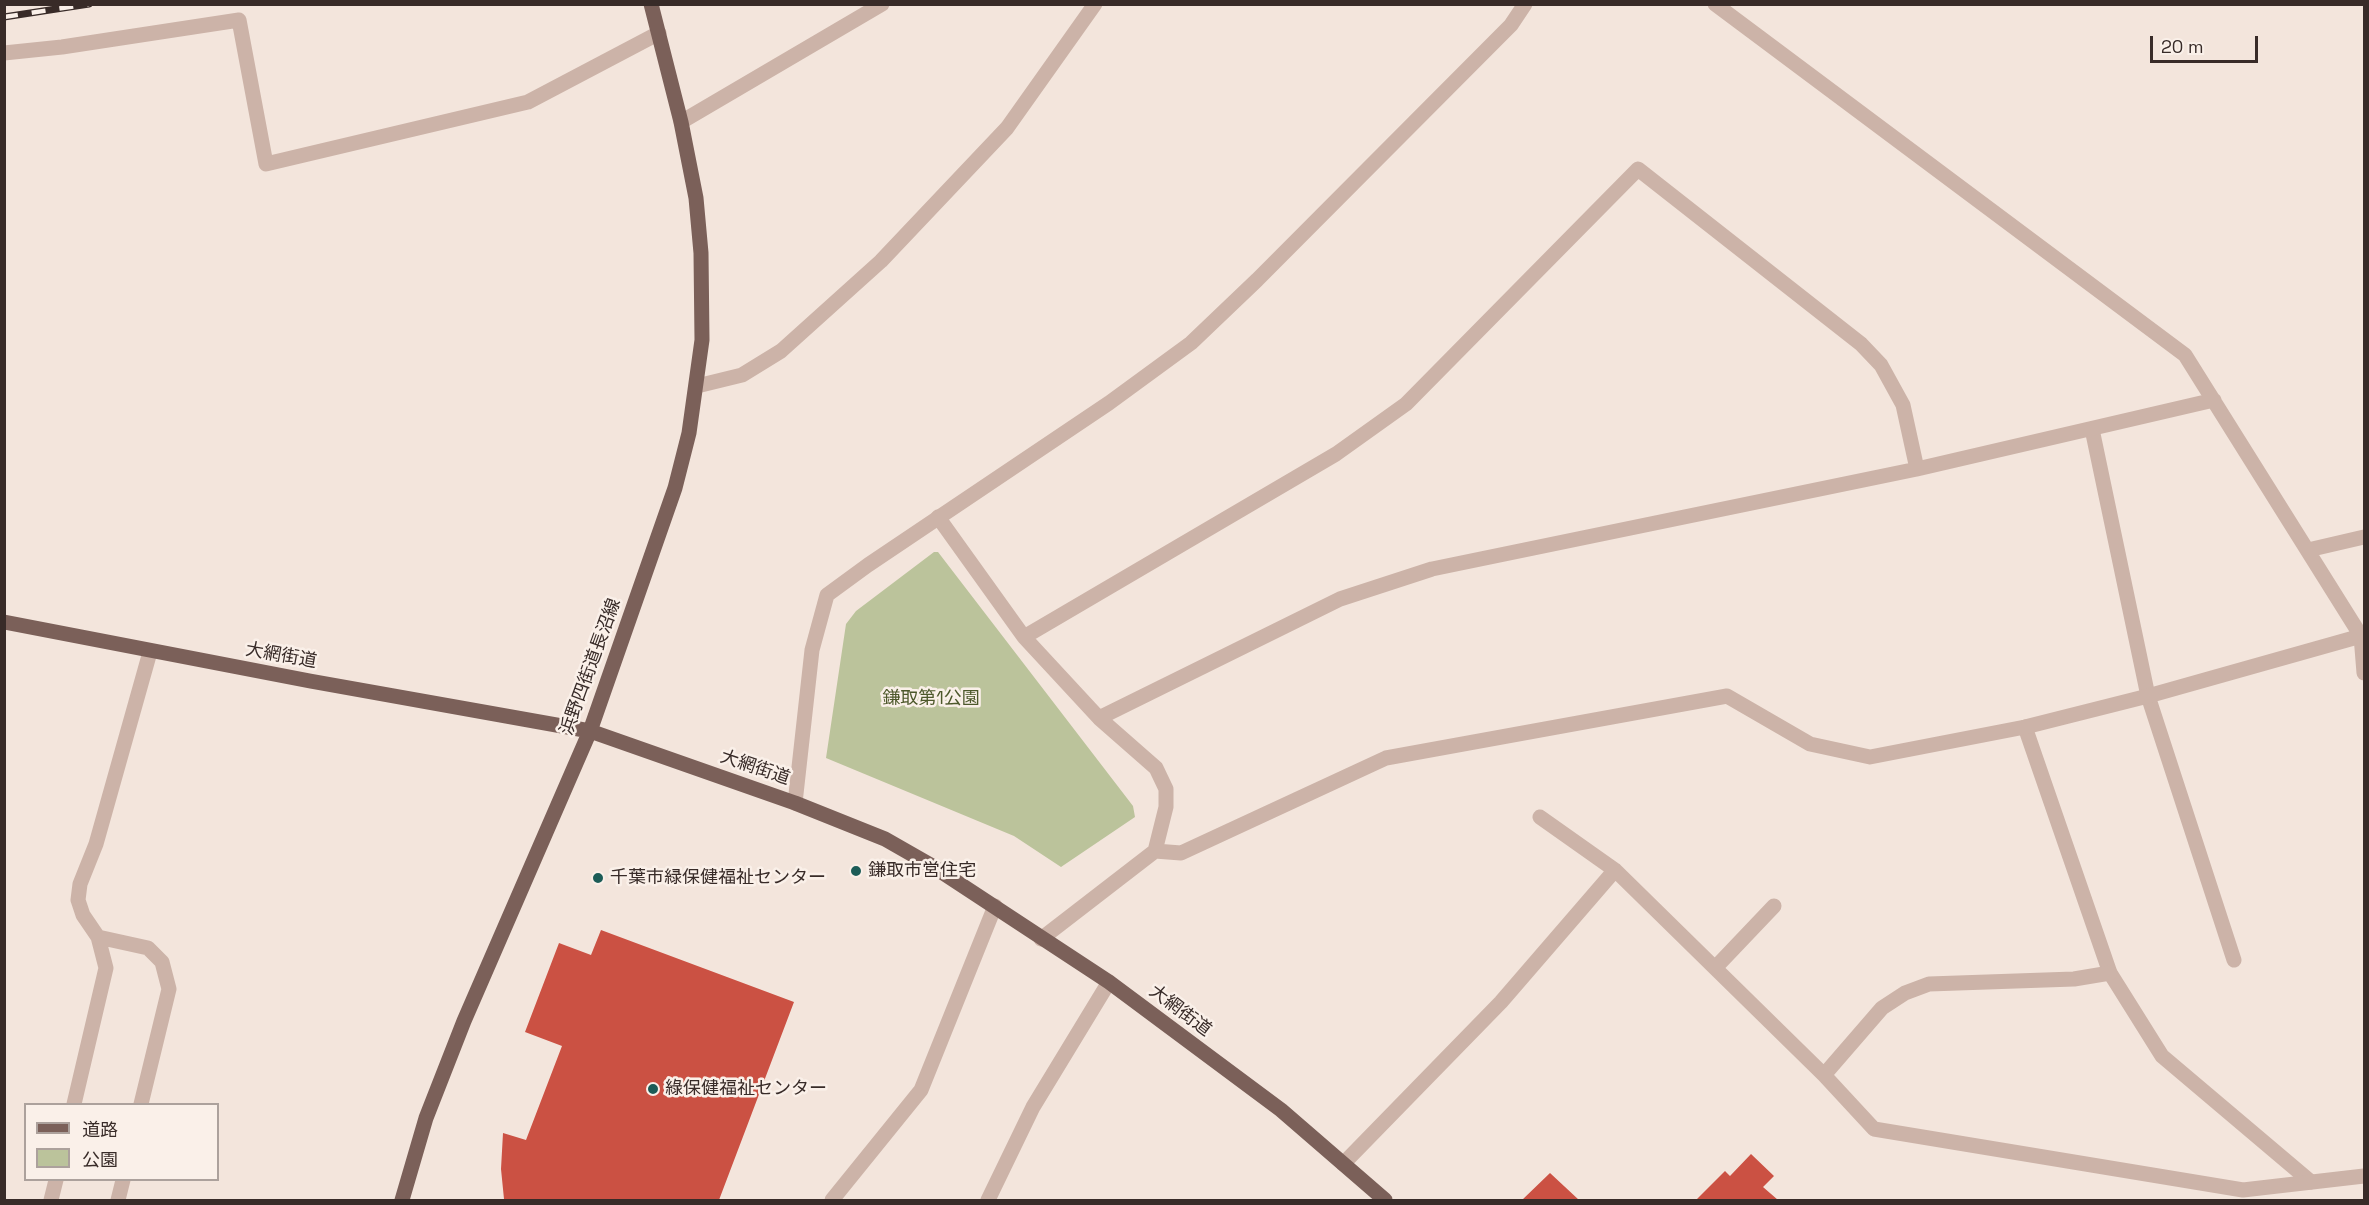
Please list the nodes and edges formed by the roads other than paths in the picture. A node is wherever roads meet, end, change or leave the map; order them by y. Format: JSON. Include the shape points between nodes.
{"nodes":[{"id":1,"x":651,"y":4,"type":"edge"},
{"id":2,"x":882,"y":4,"type":"edge"},
{"id":3,"x":1095,"y":4,"type":"edge"},
{"id":4,"x":1525,"y":4,"type":"edge"},
{"id":5,"x":1715,"y":4,"type":"edge"},
{"id":6,"x":658,"y":33,"type":"junction"},
{"id":7,"x":4,"y":53,"type":"edge"},
{"id":8,"x":681,"y":122,"type":"junction"},
{"id":9,"x":697,"y":386,"type":"junction"},
{"id":10,"x":2214,"y":400,"type":"junction"},
{"id":11,"x":2092,"y":429,"type":"junction"},
{"id":12,"x":1917,"y":469,"type":"junction"},
{"id":13,"x":939,"y":517,"type":"junction"},
{"id":14,"x":2364,"y":537,"type":"edge"},
{"id":15,"x":2308,"y":550,"type":"junction"},
{"id":16,"x":4,"y":622,"type":"edge"},
{"id":17,"x":2361,"y":636,"type":"junction"},
{"id":18,"x":1024,"y":637,"type":"junction"},
{"id":19,"x":150,"y":652,"type":"junction"},
{"id":20,"x":2364,"y":673,"type":"edge"},
{"id":21,"x":2148,"y":696,"type":"junction"},
{"id":22,"x":1099,"y":718,"type":"junction"},
{"id":23,"x":2025,"y":727,"type":"junction"},
{"id":24,"x":590,"y":731,"type":"junction"},
{"id":25,"x":795,"y":803,"type":"junction"},
{"id":26,"x":1540,"y":817,"type":"dead end"},
{"id":27,"x":1155,"y":850,"type":"junction"},
{"id":28,"x":1615,"y":870,"type":"junction"},
{"id":29,"x":995,"y":906,"type":"junction"},
{"id":30,"x":1774,"y":906,"type":"dead end"},
{"id":31,"x":98,"y":936,"type":"junction"},
{"id":32,"x":1041,"y":939,"type":"junction"},
{"id":33,"x":2234,"y":960,"type":"dead end"},
{"id":34,"x":1715,"y":968,"type":"junction"},
{"id":35,"x":2110,"y":973,"type":"junction"},
{"id":36,"x":1109,"y":982,"type":"junction"},
{"id":37,"x":1824,"y":1075,"type":"junction"},
{"id":38,"x":74,"y":1103,"type":"edge"},
{"id":39,"x":141,"y":1103,"type":"edge"},
{"id":40,"x":1343,"y":1164,"type":"junction"},
{"id":41,"x":2364,"y":1176,"type":"edge"},
{"id":42,"x":56,"y":1181,"type":"edge"},
{"id":43,"x":123,"y":1181,"type":"edge"},
{"id":44,"x":2311,"y":1182,"type":"junction"},
{"id":45,"x":51,"y":1200,"type":"edge"},
{"id":46,"x":118,"y":1200,"type":"edge"},
{"id":47,"x":402,"y":1200,"type":"edge"},
{"id":48,"x":832,"y":1200,"type":"edge"},
{"id":49,"x":988,"y":1200,"type":"edge"},
{"id":50,"x":1385,"y":1200,"type":"edge"}],
"edges":[{"from":1,"to":6,"type":"main road","name":"浜野四街道長沼線"},
{"from":2,"to":8,"type":"street"},
{"from":3,"to":9,"type":"street","via":[[1006,128],[881,261],[781,351],[742,375]]},
{"from":4,"to":13,"type":"street","via":[[1511,26],[1191,343]]},
{"from":5,"to":10,"type":"street","via":[[2185,356]]},
{"from":6,"to":7,"type":"street","via":[[528,102],[266,164],[239,20]]},
{"from":6,"to":8,"type":"main road","name":"浜野四街道長沼線"},
{"from":8,"to":9,"type":"main road","name":"浜野四街道長沼線","via":[[696,198],[701,253],[702,340]]},
{"from":9,"to":24,"type":"main road","name":"浜野四街道長沼線","via":[[675,488]]},
{"from":10,"to":11,"type":"street"},
{"from":10,"to":15,"type":"street"},
{"from":11,"to":12,"type":"street"},
{"from":11,"to":21,"type":"street"},
{"from":12,"to":18,"type":"street","via":[[1903,405],[1881,365],[1862,344],[1638,169],[1406,404],[1336,454]]},
{"from":12,"to":22,"type":"street","via":[[1432,568],[1340,599]]},
{"from":13,"to":18,"type":"street"},
{"from":13,"to":25,"type":"street","via":[[827,596],[812,650]]},
{"from":14,"to":15,"type":"street"},
{"from":15,"to":17,"type":"street"},
{"from":16,"to":19,"type":"main road","name":"大網街道"},
{"from":17,"to":20,"type":"street"},
{"from":17,"to":21,"type":"street"},
{"from":18,"to":22,"type":"street"},
{"from":19,"to":24,"type":"main road","name":"大網街道"},
{"from":19,"to":31,"type":"street","via":[[96,844],[80,884],[78,900],[83,915]]},
{"from":21,"to":23,"type":"street"},
{"from":21,"to":33,"type":"street"},
{"from":22,"to":27,"type":"street","via":[[1156,768],[1166,789],[1166,807]]},
{"from":23,"to":27,"type":"street","via":[[1870,757],[1810,744],[1727,696],[1386,758],[1181,852]]},
{"from":23,"to":35,"type":"street"},
{"from":24,"to":25,"type":"main road","name":"大網街道"},
{"from":24,"to":47,"type":"main road","name":"浜野四街道長沼線","via":[[464,1021],[426,1118]]},
{"from":25,"to":29,"type":"main road","name":"大網街道","via":[[885,838]]},
{"from":26,"to":28,"type":"street"},
{"from":27,"to":32,"type":"street"},
{"from":28,"to":34,"type":"street"},
{"from":28,"to":40,"type":"street","via":[[1501,1002]]},
{"from":29,"to":32,"type":"main road","name":"大網街道"},
{"from":29,"to":48,"type":"street","via":[[921,1090]]},
{"from":30,"to":34,"type":"street"},
{"from":31,"to":38,"type":"street","via":[[106,968]]},
{"from":31,"to":39,"type":"street","via":[[148,948],[162,962],[169,989]]},
{"from":32,"to":36,"type":"main road","name":"大網街道"},
{"from":34,"to":37,"type":"street"},
{"from":35,"to":37,"type":"street","via":[[2074,979],[1929,984],[1882,1008]]},
{"from":35,"to":44,"type":"street","via":[[2162,1056]]},
{"from":36,"to":40,"type":"main road","name":"大網街道","via":[[1281,1110]]},
{"from":36,"to":49,"type":"street","via":[[1033,1107]]},
{"from":37,"to":44,"type":"street","via":[[1874,1129],[2243,1190]]},
{"from":40,"to":50,"type":"main road","name":"大網街道"},
{"from":41,"to":44,"type":"street"},
{"from":42,"to":45,"type":"street"},
{"from":43,"to":46,"type":"street"}]}
